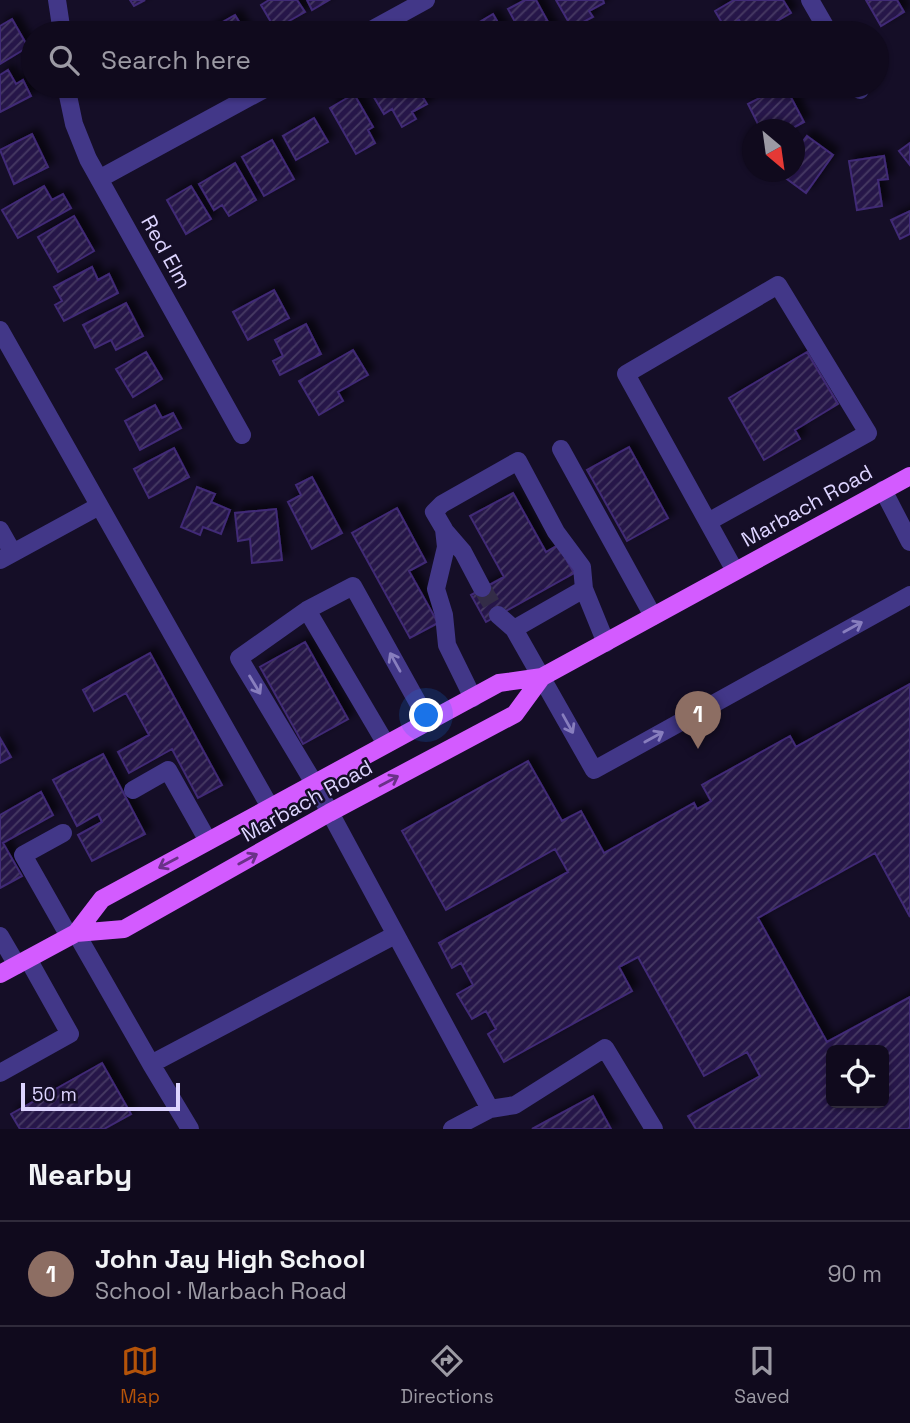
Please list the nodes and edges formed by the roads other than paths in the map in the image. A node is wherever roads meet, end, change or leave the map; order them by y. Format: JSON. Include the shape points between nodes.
{"nodes":[{"id":1,"x":57,"y":0,"type":"edge"},
{"id":2,"x":426,"y":0,"type":"edge"},
{"id":3,"x":810,"y":0,"type":"edge"},
{"id":4,"x":394,"y":8,"type":"edge"},
{"id":5,"x":60,"y":21,"type":"edge"},
{"id":6,"x":379,"y":21,"type":"edge"},
{"id":7,"x":822,"y":21,"type":"edge"},
{"id":8,"x":69,"y":98,"type":"edge"},
{"id":9,"x":248,"y":98,"type":"edge"},
{"id":10,"x":99,"y":179,"type":"junction"},
{"id":11,"x":0,"y":330,"type":"edge"},
{"id":12,"x":242,"y":435,"type":"dead end"},
{"id":13,"x":561,"y":449,"type":"dead end"},
{"id":14,"x":910,"y":476,"type":"edge"},
{"id":15,"x":883,"y":490,"type":"junction"},
{"id":16,"x":99,"y":506,"type":"junction"},
{"id":17,"x":708,"y":522,"type":"junction"},
{"id":18,"x":444,"y":529,"type":"junction"},
{"id":19,"x":0,"y":530,"type":"edge"},
{"id":20,"x":910,"y":542,"type":"edge"},
{"id":21,"x":7,"y":557,"type":"edge"},
{"id":22,"x":735,"y":572,"type":"junction"},
{"id":23,"x":482,"y":588,"type":"tunnel mouth"},
{"id":24,"x":584,"y":589,"type":"junction"},
{"id":25,"x":910,"y":595,"type":"edge"},
{"id":26,"x":307,"y":610,"type":"junction"},
{"id":27,"x":498,"y":615,"type":"tunnel mouth"},
{"id":28,"x":653,"y":616,"type":"junction"},
{"id":29,"x":514,"y":629,"type":"junction"},
{"id":30,"x":606,"y":643,"type":"junction"},
{"id":31,"x":542,"y":677,"type":"junction"},
{"id":32,"x":472,"y":698,"type":"junction"},
{"id":33,"x":428,"y":722,"type":"junction"},
{"id":34,"x":386,"y":744,"type":"junction"},
{"id":35,"x":314,"y":783,"type":"junction"},
{"id":36,"x":133,"y":790,"type":"dead end"},
{"id":37,"x":270,"y":807,"type":"junction"},
{"id":38,"x":329,"y":813,"type":"junction"},
{"id":39,"x":63,"y":833,"type":"dead end"},
{"id":40,"x":208,"y":841,"type":"junction"},
{"id":41,"x":72,"y":935,"type":"junction"},
{"id":42,"x":395,"y":935,"type":"junction"},
{"id":43,"x":0,"y":936,"type":"edge"},
{"id":44,"x":22,"y":962,"type":"junction"},
{"id":45,"x":0,"y":974,"type":"edge"},
{"id":46,"x":151,"y":1064,"type":"junction"},
{"id":47,"x":0,"y":1073,"type":"edge"},
{"id":48,"x":490,"y":1108,"type":"junction"},
{"id":49,"x":190,"y":1129,"type":"edge"},
{"id":50,"x":453,"y":1129,"type":"edge"},
{"id":51,"x":654,"y":1129,"type":"edge"}],
"edges":[{"from":1,"to":5,"type":"street"},
{"from":2,"to":4,"type":"street"},
{"from":3,"to":7,"type":"street"},
{"from":4,"to":6,"type":"street"},
{"from":8,"to":10,"type":"street","name":"Red Elm","via":[[74,124]]},
{"from":9,"to":10,"type":"street"},
{"from":10,"to":12,"type":"street","name":"Red Elm"},
{"from":11,"to":16,"type":"street"},
{"from":13,"to":28,"type":"street"},
{"from":14,"to":15,"type":"main road","name":"Marbach Road"},
{"from":15,"to":20,"type":"street"},
{"from":15,"to":22,"type":"main road","name":"Marbach Road"},
{"from":16,"to":21,"type":"street"},
{"from":16,"to":37,"type":"street"},
{"from":17,"to":17,"type":"street","via":[[626,374],[778,285],[868,433]]},
{"from":17,"to":22,"type":"street"},
{"from":18,"to":23,"type":"street","via":[[463,552]]},
{"from":18,"to":24,"type":"street","via":[[434,512],[442,504],[518,461],[556,531],[582,567]]},
{"from":18,"to":32,"type":"street","via":[[446,547],[436,589],[447,645]]},
{"from":19,"to":21,"type":"street"},
{"from":22,"to":28,"type":"main road","name":"Marbach Road"},
{"from":24,"to":29,"type":"street"},
{"from":24,"to":30,"type":"street"},
{"from":31,"to":25,"type":"street","one_way":true,"via":[[594,770]]},
{"from":33,"to":26,"type":"street","one_way":true,"via":[[353,586]]},
{"from":26,"to":34,"type":"street"},
{"from":26,"to":35,"type":"street","one_way":true,"via":[[239,659]]},
{"from":27,"to":29,"type":"street"},
{"from":28,"to":30,"type":"main road","name":"Marbach Road"},
{"from":29,"to":31,"type":"street"},
{"from":30,"to":31,"type":"main road","name":"Marbach Road"},
{"from":31,"to":32,"type":"main road","name":"Marbach Road","via":[[499,683]]},
{"from":38,"to":31,"type":"main road","name":"Marbach Road","one_way":true,"via":[[515,714]]},
{"from":32,"to":33,"type":"main road","name":"Marbach Road"},
{"from":33,"to":34,"type":"main road","name":"Marbach Road"},
{"from":34,"to":35,"type":"main road","name":"Marbach Road"},
{"from":35,"to":37,"type":"main road","name":"Marbach Road"},
{"from":35,"to":38,"type":"street"},
{"from":36,"to":40,"type":"street","via":[[168,771]]},
{"from":37,"to":40,"type":"main road","name":"Marbach Road"},
{"from":41,"to":38,"type":"main road","name":"Marbach Road","one_way":true,"via":[[124,929]]},
{"from":38,"to":42,"type":"street"},
{"from":39,"to":41,"type":"street","via":[[23,855]]},
{"from":40,"to":41,"type":"main road","name":"Marbach Road","one_way":true,"via":[[102,899]]},
{"from":41,"to":44,"type":"main road","name":"Marbach Road"},
{"from":41,"to":46,"type":"street"},
{"from":42,"to":46,"type":"street"},
{"from":42,"to":48,"type":"street"},
{"from":43,"to":44,"type":"street"},
{"from":44,"to":45,"type":"main road","name":"Marbach Road"},
{"from":44,"to":47,"type":"street","via":[[70,1034]]},
{"from":46,"to":49,"type":"street"},
{"from":48,"to":50,"type":"street"},
{"from":48,"to":51,"type":"street","via":[[515,1105],[605,1048]]}]}
